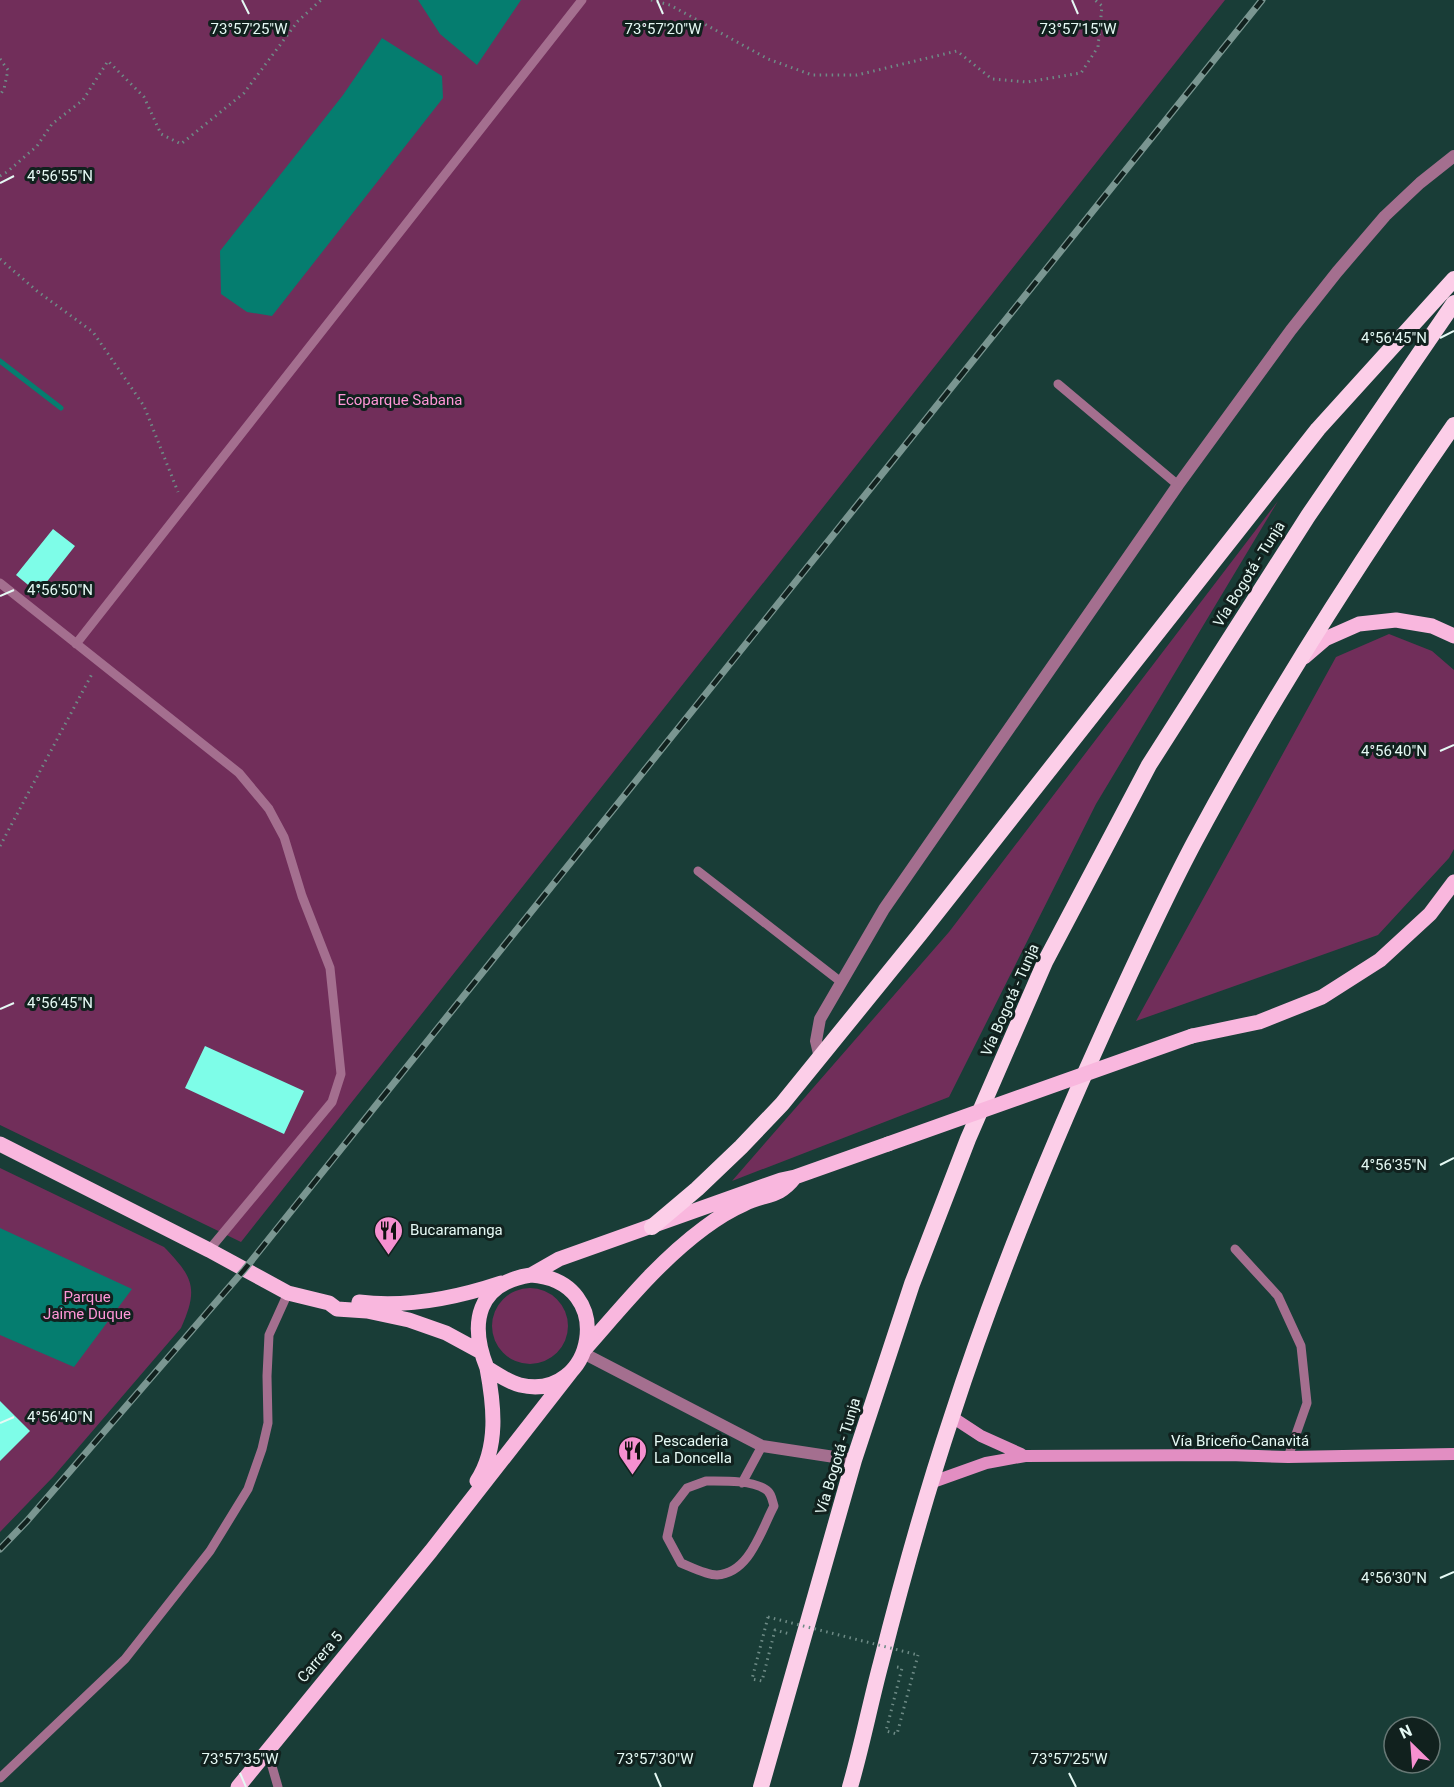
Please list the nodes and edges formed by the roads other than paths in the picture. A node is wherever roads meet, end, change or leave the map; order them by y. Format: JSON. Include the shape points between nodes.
{"nodes":[{"id":1,"x":582,"y":0,"type":"edge"},
{"id":2,"x":1454,"y":156,"type":"edge"},
{"id":3,"x":1454,"y":279,"type":"edge"},
{"id":4,"x":1454,"y":303,"type":"edge"},
{"id":5,"x":1058,"y":384,"type":"dead end"},
{"id":6,"x":1454,"y":425,"type":"edge"},
{"id":7,"x":1178,"y":485,"type":"junction"},
{"id":8,"x":0,"y":583,"type":"edge"},
{"id":9,"x":1454,"y":636,"type":"edge"},
{"id":10,"x":76,"y":644,"type":"junction"},
{"id":11,"x":1297,"y":663,"type":"junction"},
{"id":12,"x":698,"y":871,"type":"dead end"},
{"id":13,"x":1454,"y":882,"type":"edge"},
{"id":14,"x":841,"y":982,"type":"junction"},
{"id":15,"x":820,"y":1058,"type":"junction"},
{"id":16,"x":0,"y":1144,"type":"edge"},
{"id":17,"x":795,"y":1177,"type":"junction"},
{"id":18,"x":652,"y":1227,"type":"junction"},
{"id":19,"x":1235,"y":1249,"type":"dead end"},
{"id":20,"x":209,"y":1250,"type":"junction"},
{"id":21,"x":531,"y":1275,"type":"junction"},
{"id":22,"x":506,"y":1281,"type":"junction"},
{"id":23,"x":288,"y":1293,"type":"junction"},
{"id":24,"x":329,"y":1303,"type":"junction"},
{"id":25,"x":584,"y":1351,"type":"junction"},
{"id":26,"x":481,"y":1352,"type":"junction"},
{"id":27,"x":487,"y":1368,"type":"junction"},
{"id":28,"x":574,"y":1368,"type":"junction"},
{"id":29,"x":952,"y":1417,"type":"junction"},
{"id":30,"x":762,"y":1446,"type":"junction"},
{"id":31,"x":1454,"y":1454,"type":"edge"},
{"id":32,"x":1025,"y":1456,"type":"junction"},
{"id":33,"x":1288,"y":1457,"type":"junction"},
{"id":34,"x":854,"y":1460,"type":"junction"},
{"id":35,"x":742,"y":1483,"type":"junction"},
{"id":36,"x":930,"y":1483,"type":"junction"},
{"id":37,"x":431,"y":1551,"type":"junction"},
{"id":38,"x":267,"y":1749,"type":"junction"},
{"id":39,"x":0,"y":1778,"type":"edge"},
{"id":40,"x":238,"y":1787,"type":"edge"},
{"id":41,"x":278,"y":1787,"type":"edge"},
{"id":42,"x":761,"y":1787,"type":"edge"},
{"id":43,"x":850,"y":1787,"type":"edge"}],
"edges":[{"from":1,"to":10,"type":"lane"},
{"from":2,"to":7,"type":"street","via":[[1385,216],[1337,272]]},
{"from":3,"to":15,"type":"highway","via":[[1318,429]]},
{"from":4,"to":34,"type":"highway","name":"Vía Bogotá - Tunja","via":[[1308,516],[1149,765],[1045,962],[968,1139],[921,1262]]},
{"from":5,"to":7,"type":"lane"},
{"from":6,"to":11,"type":"highway"},
{"from":7,"to":14,"type":"street","via":[[884,909]]},
{"from":8,"to":10,"type":"lane"},
{"from":9,"to":11,"type":"main road","via":[[1432,626],[1396,620],[1359,624],[1325,639]]},
{"from":10,"to":20,"type":"lane","via":[[239,773],[269,809],[284,837],[330,968],[341,1074],[333,1102]]},
{"from":11,"to":29,"type":"highway","via":[[1195,842],[1120,997],[1061,1126]]},
{"from":12,"to":14,"type":"lane"},
{"from":13,"to":17,"type":"main road","bridge":true,"via":[[1430,914],[1380,960],[1322,997],[1259,1022],[1192,1036]]},
{"from":14,"to":15,"type":"street","via":[[817,1029]]},
{"from":15,"to":18,"type":"highway","via":[[741,1147]]},
{"from":16,"to":20,"type":"main road"},
{"from":17,"to":18,"type":"main road"},
{"from":17,"to":25,"type":"main road","via":[[785,1190],[744,1204],[678,1248]]},
{"from":18,"to":21,"type":"main road","via":[[559,1259]]},
{"from":19,"to":33,"type":"lane","via":[[1278,1296],[1301,1346],[1307,1404]]},
{"from":20,"to":23,"type":"main road"},
{"from":21,"to":22,"type":"main road"},
{"from":21,"to":25,"type":"main road","via":[[562,1283],[578,1298],[588,1328]]},
{"from":22,"to":24,"type":"main road","via":[[468,1294],[414,1303],[339,1299]]},
{"from":22,"to":26,"type":"main road","via":[[481,1312],[477,1325]]},
{"from":23,"to":24,"type":"main road"},
{"from":23,"to":39,"type":"lane","via":[[269,1335],[268,1423],[248,1489],[210,1551],[125,1659]]},
{"from":24,"to":26,"type":"main road","via":[[336,1309],[409,1320],[446,1333]]},
{"from":25,"to":28,"type":"main road"},
{"from":25,"to":30,"type":"street"},
{"from":26,"to":27,"type":"main road"},
{"from":27,"to":28,"type":"main road","via":[[509,1381],[532,1386],[555,1381]]},
{"from":27,"to":37,"type":"main road","name":"Carrera 5","via":[[493,1401],[486,1467]]},
{"from":28,"to":37,"type":"main road","name":"Carrera 5"},
{"from":29,"to":32,"type":"main road","via":[[995,1444]]},
{"from":29,"to":36,"type":"highway"},
{"from":30,"to":34,"type":"street"},
{"from":30,"to":35,"type":"lane"},
{"from":31,"to":33,"type":"main road","name":"Vía Briceño-Canavitá"},
{"from":32,"to":33,"type":"main road","name":"Vía Briceño-Canavitá"},
{"from":32,"to":36,"type":"main road","via":[[977,1465]]},
{"from":34,"to":42,"type":"highway","name":"Vía Bogotá - Tunja"},
{"from":35,"to":35,"type":"lane","via":[[706,1480],[687,1488],[674,1505],[667,1536],[681,1563],[716,1575],[745,1562],[774,1506],[765,1488]]},
{"from":36,"to":43,"type":"highway"},
{"from":37,"to":38,"type":"main road","name":"Carrera 5"},
{"from":38,"to":40,"type":"main road","name":"Carrera 5"},
{"from":38,"to":41,"type":"lane"}]}
